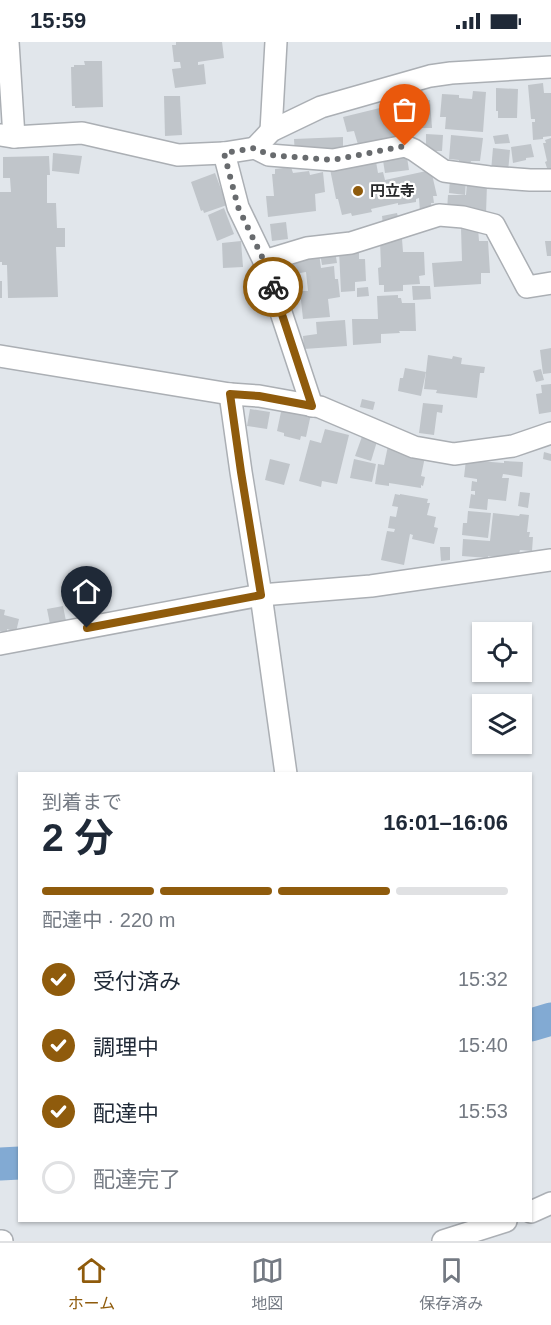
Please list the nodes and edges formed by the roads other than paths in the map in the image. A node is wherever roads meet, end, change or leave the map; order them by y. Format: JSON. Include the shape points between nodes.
{"nodes":[{"id":1,"x":8,"y":42,"type":"edge"},
{"id":2,"x":276,"y":42,"type":"edge"},
{"id":3,"x":551,"y":67,"type":"edge"},
{"id":4,"x":271,"y":131,"type":"junction"},
{"id":5,"x":7,"y":136,"type":"edge"},
{"id":6,"x":255,"y":148,"type":"junction"},
{"id":7,"x":224,"y":153,"type":"junction"},
{"id":8,"x":551,"y":180,"type":"edge"},
{"id":9,"x":264,"y":261,"type":"junction"},
{"id":10,"x":551,"y":283,"type":"edge"},
{"id":11,"x":0,"y":356,"type":"edge"},
{"id":12,"x":230,"y":394,"type":"junction"},
{"id":13,"x":312,"y":406,"type":"junction"},
{"id":14,"x":551,"y":433,"type":"edge"},
{"id":15,"x":551,"y":560,"type":"edge"},
{"id":16,"x":261,"y":595,"type":"junction"},
{"id":17,"x":0,"y":644,"type":"edge"},
{"id":18,"x":286,"y":772,"type":"edge"},
{"id":19,"x":551,"y":1203,"type":"edge"},
{"id":20,"x":532,"y":1212,"type":"edge"},
{"id":21,"x":504,"y":1222,"type":"edge"},
{"id":22,"x":442,"y":1241,"type":"edge"}],
"edges":[{"from":1,"to":5,"type":"street"},
{"from":2,"to":4,"type":"street"},
{"from":3,"to":4,"type":"street","via":[[430,76],[321,107]]},
{"from":4,"to":6,"type":"street"},
{"from":5,"to":7,"type":"street","via":[[82,133],[178,155]]},
{"from":6,"to":7,"type":"street"},
{"from":6,"to":8,"type":"street","via":[[269,155],[333,160],[405,146],[444,171]]},
{"from":7,"to":9,"type":"street","via":[[238,207]]},
{"from":9,"to":10,"type":"street","via":[[307,248],[351,243],[439,215],[494,225],[527,287]]},
{"from":9,"to":13,"type":"street"},
{"from":11,"to":12,"type":"street"},
{"from":12,"to":13,"type":"street"},
{"from":12,"to":16,"type":"street"},
{"from":13,"to":14,"type":"street","via":[[414,447],[454,454],[513,446]]},
{"from":15,"to":16,"type":"street","via":[[371,586]]},
{"from":16,"to":17,"type":"street"},
{"from":16,"to":18,"type":"street"},
{"from":19,"to":20,"type":"street"},
{"from":21,"to":22,"type":"street"}]}
